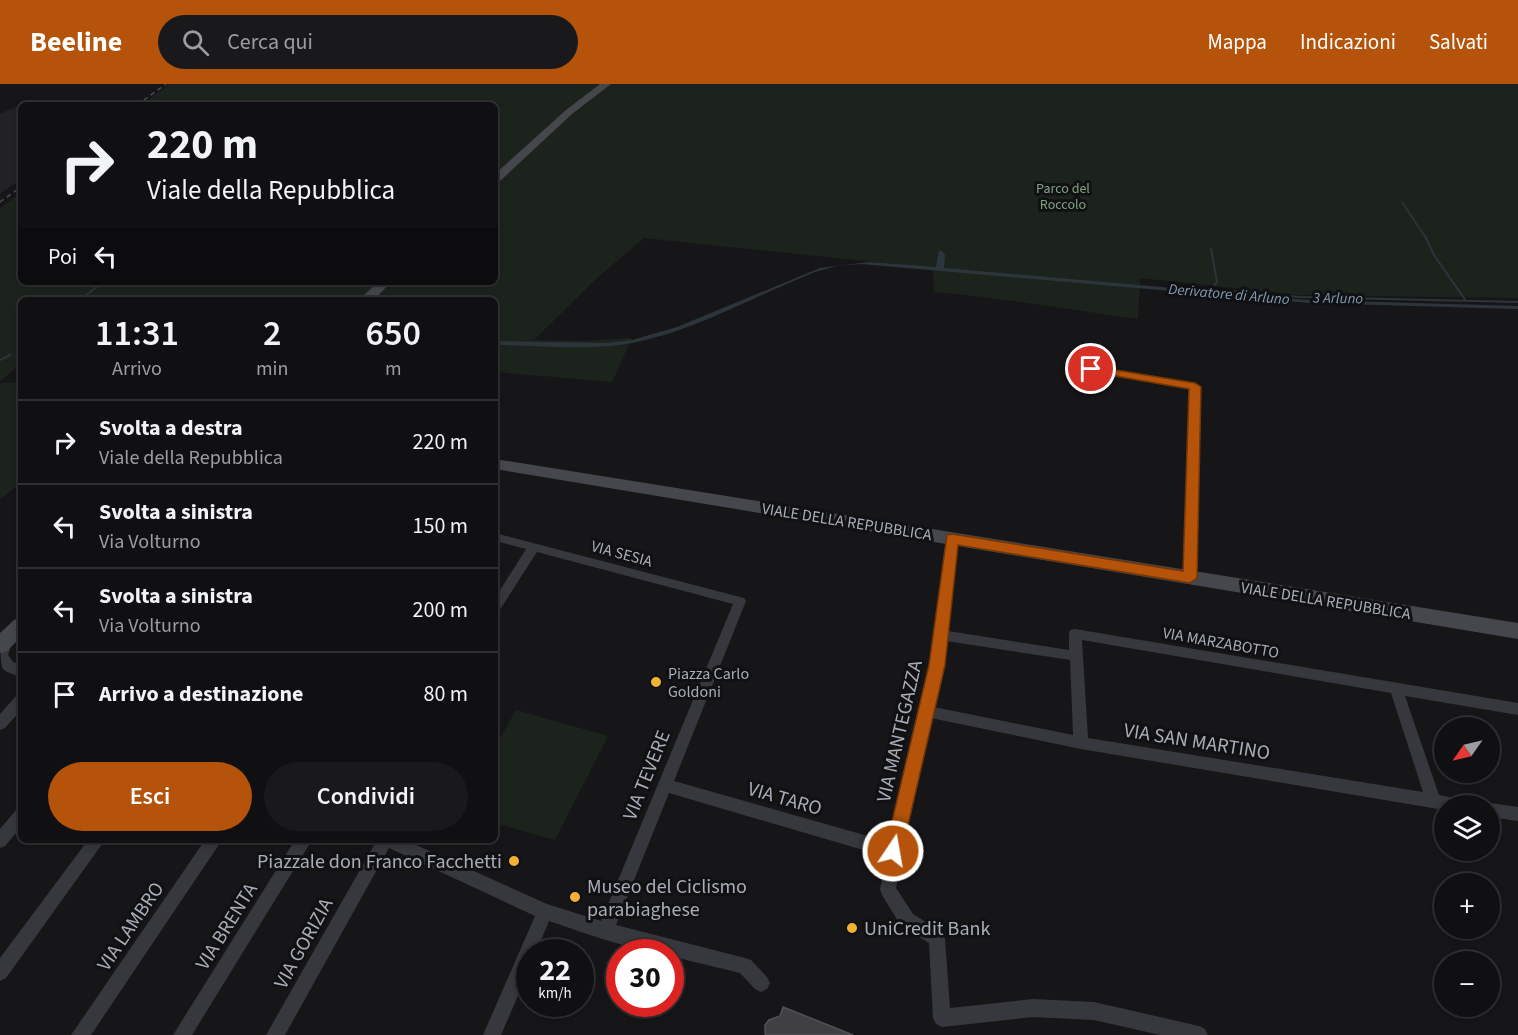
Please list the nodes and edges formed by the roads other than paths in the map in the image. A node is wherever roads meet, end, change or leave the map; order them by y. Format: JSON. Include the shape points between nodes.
{"nodes":[{"id":1,"x":606,"y":84,"type":"edge"},
{"id":2,"x":498,"y":177,"type":"edge"},
{"id":3,"x":382,"y":285,"type":"edge"},
{"id":4,"x":369,"y":297,"type":"edge"},
{"id":5,"x":1091,"y":369,"type":"dead end"},
{"id":6,"x":498,"y":464,"type":"edge"},
{"id":7,"x":498,"y":538,"type":"edge"},
{"id":8,"x":952,"y":539,"type":"junction"},
{"id":9,"x":534,"y":547,"type":"junction"},
{"id":10,"x":1190,"y":578,"type":"junction"},
{"id":11,"x":740,"y":601,"type":"joint"},
{"id":12,"x":498,"y":603,"type":"edge"},
{"id":13,"x":18,"y":618,"type":"edge"},
{"id":14,"x":1518,"y":631,"type":"edge"},
{"id":15,"x":7,"y":635,"type":"edge"},
{"id":16,"x":940,"y":635,"type":"junction"},
{"id":17,"x":1076,"y":656,"type":"junction"},
{"id":18,"x":18,"y":670,"type":"edge"},
{"id":19,"x":18,"y":671,"type":"edge"},
{"id":20,"x":0,"y":673,"type":"edge"},
{"id":21,"x":1396,"y":688,"type":"junction"},
{"id":22,"x":18,"y":703,"type":"edge"},
{"id":23,"x":1518,"y":709,"type":"edge"},
{"id":24,"x":925,"y":711,"type":"junction"},
{"id":25,"x":0,"y":724,"type":"edge"},
{"id":26,"x":1081,"y":743,"type":"junction"},
{"id":27,"x":664,"y":785,"type":"junction"},
{"id":28,"x":1433,"y":801,"type":"joint"},
{"id":29,"x":1500,"y":811,"type":"edge"},
{"id":30,"x":1518,"y":814,"type":"edge"},
{"id":31,"x":18,"y":819,"type":"edge"},
{"id":32,"x":0,"y":841,"type":"edge"},
{"id":33,"x":95,"y":843,"type":"edge"},
{"id":34,"x":212,"y":843,"type":"edge"},
{"id":35,"x":302,"y":843,"type":"edge"},
{"id":36,"x":384,"y":843,"type":"edge"},
{"id":37,"x":393,"y":843,"type":"edge"},
{"id":38,"x":893,"y":851,"type":"junction"},
{"id":39,"x":545,"y":912,"type":"junction"},
{"id":40,"x":605,"y":931,"type":"junction"},
{"id":41,"x":0,"y":972,"type":"edge"},
{"id":42,"x":761,"y":983,"type":"dead end"},
{"id":43,"x":1170,"y":1032,"type":"edge"},
{"id":44,"x":80,"y":1035,"type":"edge"},
{"id":45,"x":182,"y":1035,"type":"edge"},
{"id":46,"x":275,"y":1035,"type":"edge"},
{"id":47,"x":492,"y":1035,"type":"edge"},
{"id":48,"x":1199,"y":1035,"type":"edge"}],
"edges":[{"from":1,"to":2,"type":"street"},
{"from":3,"to":4,"type":"street"},
{"from":5,"to":10,"type":"street","via":[[1195,387]]},
{"from":6,"to":8,"type":"street","name":"VIALE DELLA REPUBBLICA"},
{"from":7,"to":9,"type":"street","name":"VIA SESIA"},
{"from":8,"to":10,"type":"street","name":"VIALE DELLA REPUBBLICA"},
{"from":8,"to":16,"type":"street","name":"VIA MANTEGAZZA"},
{"from":9,"to":11,"type":"street","name":"VIA SESIA"},
{"from":9,"to":12,"type":"street"},
{"from":10,"to":14,"type":"street","name":"VIALE DELLA REPUBBLICA"},
{"from":11,"to":27,"type":"street","name":"VIA TEVERE"},
{"from":13,"to":15,"type":"street"},
{"from":15,"to":18,"type":"street","via":[[1,656],[8,666]]},
{"from":16,"to":17,"type":"street"},
{"from":16,"to":24,"type":"street","name":"VIA MANTEGAZZA"},
{"from":17,"to":21,"type":"street","name":"VIA MARZABOTTO","via":[[1075,634]]},
{"from":17,"to":26,"type":"street"},
{"from":19,"to":20,"type":"street"},
{"from":21,"to":23,"type":"street","name":"VIA MARZABOTTO"},
{"from":21,"to":28,"type":"street"},
{"from":22,"to":25,"type":"street"},
{"from":24,"to":26,"type":"street","name":"VIA SAN MARTINO"},
{"from":24,"to":38,"type":"street","name":"VIA MANTEGAZZA"},
{"from":26,"to":28,"type":"street","name":"VIA SAN MARTINO"},
{"from":27,"to":38,"type":"street","name":"VIA TARO"},
{"from":27,"to":40,"type":"street","name":"VIA TEVERE"},
{"from":29,"to":30,"type":"street"},
{"from":31,"to":32,"type":"street"},
{"from":33,"to":41,"type":"street"},
{"from":34,"to":44,"type":"street","name":"VIA LAMBRO"},
{"from":35,"to":45,"type":"street","name":"VIA BRENTA"},
{"from":36,"to":46,"type":"street","name":"VIA GORIZIA"},
{"from":37,"to":39,"type":"street"},
{"from":38,"to":43,"type":"street","name":"VIA MANTEGAZZA","via":[[888,889],[907,920],[937,939],[942,1018],[1033,1008],[1094,1011]]},
{"from":39,"to":40,"type":"street"},
{"from":39,"to":47,"type":"street"},
{"from":40,"to":42,"type":"street","via":[[746,966]]},
{"from":43,"to":48,"type":"street"}]}
